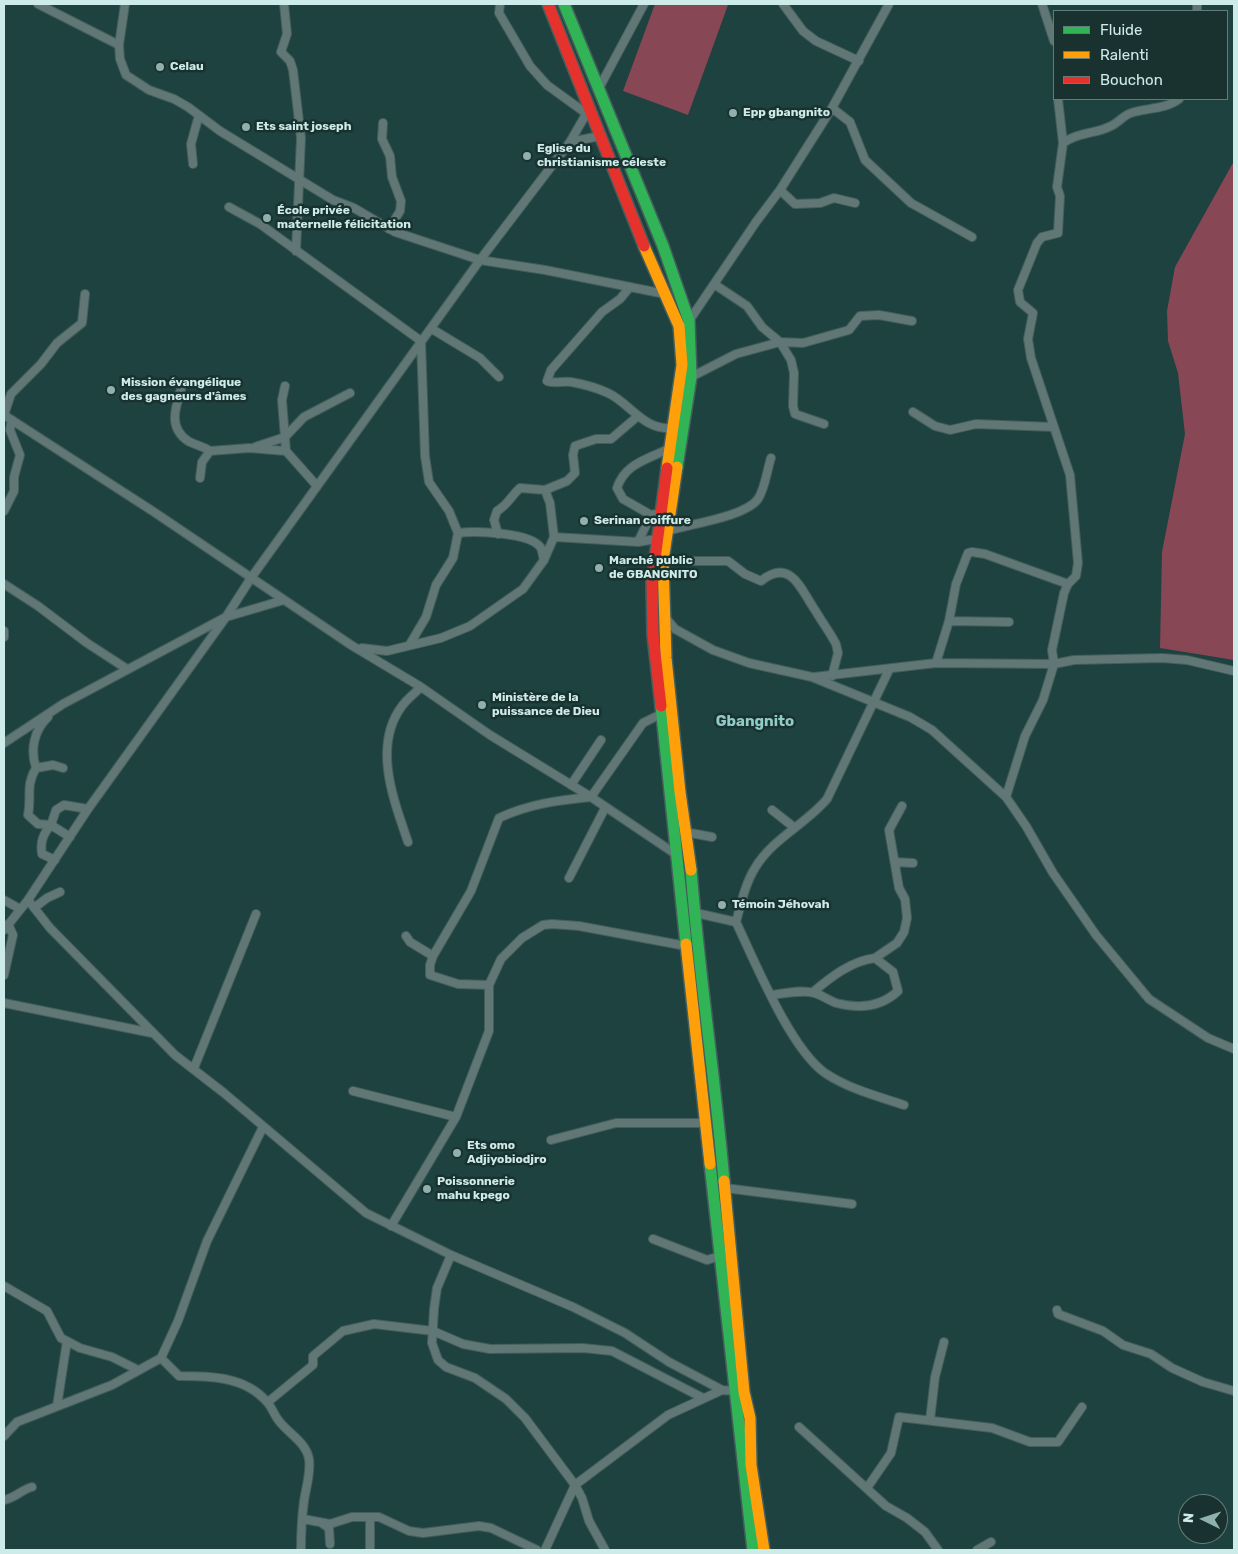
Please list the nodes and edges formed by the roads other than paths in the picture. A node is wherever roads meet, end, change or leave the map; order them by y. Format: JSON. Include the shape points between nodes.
{"nodes":[{"id":1,"x":38,"y":4,"type":"edge"},
{"id":2,"x":126,"y":4,"type":"edge"},
{"id":3,"x":284,"y":4,"type":"edge"},
{"id":4,"x":500,"y":4,"type":"edge"},
{"id":5,"x":548,"y":4,"type":"edge"},
{"id":6,"x":564,"y":4,"type":"edge"},
{"id":7,"x":644,"y":4,"type":"edge"},
{"id":8,"x":783,"y":4,"type":"edge"},
{"id":9,"x":889,"y":4,"type":"edge"},
{"id":10,"x":1042,"y":4,"type":"edge"},
{"id":11,"x":1050,"y":16,"type":"edge"},
{"id":12,"x":1053,"y":35,"type":"edge"},
{"id":13,"x":119,"y":45,"type":"junction"},
{"id":14,"x":859,"y":61,"type":"junction"},
{"id":15,"x":598,"y":90,"type":"junction"},
{"id":16,"x":1058,"y":100,"type":"edge"},
{"id":17,"x":1178,"y":100,"type":"edge"},
{"id":18,"x":832,"y":108,"type":"junction"},
{"id":19,"x":588,"y":112,"type":"junction"},
{"id":20,"x":199,"y":115,"type":"junction"},
{"id":21,"x":383,"y":123,"type":"dead end"},
{"id":22,"x":600,"y":136,"type":"junction"},
{"id":23,"x":570,"y":142,"type":"junction"},
{"id":24,"x":1063,"y":143,"type":"junction"},
{"id":25,"x":193,"y":164,"type":"dead end"},
{"id":26,"x":298,"y":178,"type":"junction"},
{"id":27,"x":780,"y":190,"type":"junction"},
{"id":28,"x":856,"y":203,"type":"dead end"},
{"id":29,"x":229,"y":207,"type":"dead end"},
{"id":30,"x":389,"y":229,"type":"junction"},
{"id":31,"x":972,"y":237,"type":"dead end"},
{"id":32,"x":296,"y":251,"type":"junction"},
{"id":33,"x":480,"y":260,"type":"junction"},
{"id":34,"x":714,"y":284,"type":"junction"},
{"id":35,"x":630,"y":287,"type":"junction"},
{"id":36,"x":86,"y":294,"type":"dead end"},
{"id":37,"x":665,"y":294,"type":"junction"},
{"id":38,"x":690,"y":321,"type":"junction"},
{"id":39,"x":912,"y":321,"type":"dead end"},
{"id":40,"x":432,"y":329,"type":"junction"},
{"id":41,"x":421,"y":341,"type":"junction"},
{"id":42,"x":780,"y":342,"type":"junction"},
{"id":43,"x":691,"y":376,"type":"junction"},
{"id":44,"x":499,"y":377,"type":"dead end"},
{"id":45,"x":182,"y":383,"type":"dead end"},
{"id":46,"x":284,"y":386,"type":"dead end"},
{"id":47,"x":350,"y":393,"type":"dead end"},
{"id":48,"x":913,"y":412,"type":"dead end"},
{"id":49,"x":638,"y":416,"type":"junction"},
{"id":50,"x":12,"y":420,"type":"junction"},
{"id":51,"x":824,"y":424,"type":"dead end"},
{"id":52,"x":1053,"y":426,"type":"junction"},
{"id":53,"x":673,"y":428,"type":"junction"},
{"id":54,"x":285,"y":437,"type":"junction"},
{"id":55,"x":249,"y":448,"type":"junction"},
{"id":56,"x":670,"y":448,"type":"junction"},
{"id":57,"x":210,"y":451,"type":"junction"},
{"id":58,"x":286,"y":451,"type":"junction"},
{"id":59,"x":771,"y":458,"type":"dead end"},
{"id":60,"x":200,"y":478,"type":"dead end"},
{"id":61,"x":317,"y":486,"type":"junction"},
{"id":62,"x":545,"y":490,"type":"junction"},
{"id":63,"x":4,"y":510,"type":"edge"},
{"id":64,"x":655,"y":514,"type":"junction"},
{"id":65,"x":458,"y":533,"type":"junction"},
{"id":66,"x":498,"y":534,"type":"junction"},
{"id":67,"x":554,"y":537,"type":"junction"},
{"id":68,"x":660,"y":539,"type":"junction"},
{"id":69,"x":638,"y":542,"type":"junction"},
{"id":70,"x":544,"y":560,"type":"junction"},
{"id":71,"x":663,"y":561,"type":"junction"},
{"id":72,"x":251,"y":578,"type":"junction"},
{"id":73,"x":4,"y":584,"type":"edge"},
{"id":74,"x":1068,"y":584,"type":"junction"},
{"id":75,"x":284,"y":600,"type":"junction"},
{"id":76,"x":226,"y":617,"type":"junction"},
{"id":77,"x":664,"y":617,"type":"junction"},
{"id":78,"x":949,"y":621,"type":"junction"},
{"id":79,"x":1009,"y":622,"type":"dead end"},
{"id":80,"x":4,"y":631,"type":"edge"},
{"id":81,"x":4,"y":637,"type":"edge"},
{"id":82,"x":351,"y":644,"type":"junction"},
{"id":83,"x":410,"y":644,"type":"junction"},
{"id":84,"x":936,"y":663,"type":"junction"},
{"id":85,"x":1054,"y":664,"type":"junction"},
{"id":86,"x":127,"y":669,"type":"junction"},
{"id":87,"x":889,"y":670,"type":"junction"},
{"id":88,"x":1234,"y":671,"type":"edge"},
{"id":89,"x":832,"y":676,"type":"junction"},
{"id":90,"x":812,"y":677,"type":"junction"},
{"id":91,"x":421,"y":687,"type":"junction"},
{"id":92,"x":63,"y":704,"type":"junction"},
{"id":93,"x":874,"y":704,"type":"junction"},
{"id":94,"x":661,"y":714,"type":"junction"},
{"id":95,"x":38,"y":729,"type":"junction"},
{"id":96,"x":18,"y":733,"type":"junction"},
{"id":97,"x":601,"y":740,"type":"dead end"},
{"id":98,"x":4,"y":743,"type":"edge"},
{"id":99,"x":36,"y":768,"type":"junction"},
{"id":100,"x":63,"y":768,"type":"dead end"},
{"id":101,"x":571,"y":785,"type":"junction"},
{"id":102,"x":591,"y":797,"type":"junction"},
{"id":103,"x":1006,"y":797,"type":"junction"},
{"id":104,"x":902,"y":806,"type":"dead end"},
{"id":105,"x":88,"y":808,"type":"junction"},
{"id":106,"x":605,"y":808,"type":"junction"},
{"id":107,"x":772,"y":810,"type":"dead end"},
{"id":108,"x":51,"y":825,"type":"junction"},
{"id":109,"x":795,"y":828,"type":"junction"},
{"id":110,"x":680,"y":834,"type":"junction"},
{"id":111,"x":70,"y":836,"type":"junction"},
{"id":112,"x":712,"y":837,"type":"dead end"},
{"id":113,"x":408,"y":842,"type":"dead end"},
{"id":114,"x":662,"y":844,"type":"junction"},
{"id":115,"x":677,"y":855,"type":"junction"},
{"id":116,"x":55,"y":860,"type":"junction"},
{"id":117,"x":895,"y":862,"type":"junction"},
{"id":118,"x":913,"y":863,"type":"dead end"},
{"id":119,"x":569,"y":878,"type":"dead end"},
{"id":120,"x":60,"y":892,"type":"dead end"},
{"id":121,"x":4,"y":900,"type":"edge"},
{"id":122,"x":28,"y":900,"type":"junction"},
{"id":123,"x":34,"y":908,"type":"junction"},
{"id":124,"x":20,"y":909,"type":"junction"},
{"id":125,"x":696,"y":913,"type":"junction"},
{"id":126,"x":256,"y":914,"type":"dead end"},
{"id":127,"x":736,"y":922,"type":"junction"},
{"id":128,"x":6,"y":927,"type":"edge"},
{"id":129,"x":406,"y":936,"type":"dead end"},
{"id":130,"x":686,"y":946,"type":"junction"},
{"id":131,"x":433,"y":956,"type":"junction"},
{"id":132,"x":875,"y":958,"type":"junction"},
{"id":133,"x":4,"y":975,"type":"edge"},
{"id":134,"x":489,"y":985,"type":"junction"},
{"id":135,"x":813,"y":992,"type":"junction"},
{"id":136,"x":771,"y":995,"type":"junction"},
{"id":137,"x":4,"y":1003,"type":"edge"},
{"id":138,"x":152,"y":1033,"type":"junction"},
{"id":139,"x":1234,"y":1049,"type":"edge"},
{"id":140,"x":194,"y":1068,"type":"junction"},
{"id":141,"x":353,"y":1091,"type":"dead end"},
{"id":142,"x":904,"y":1105,"type":"dead end"},
{"id":143,"x":456,"y":1117,"type":"junction"},
{"id":144,"x":706,"y":1123,"type":"junction"},
{"id":145,"x":264,"y":1127,"type":"junction"},
{"id":146,"x":551,"y":1140,"type":"dead end"},
{"id":147,"x":725,"y":1188,"type":"junction"},
{"id":148,"x":852,"y":1204,"type":"dead end"},
{"id":149,"x":391,"y":1226,"type":"junction"},
{"id":150,"x":653,"y":1239,"type":"dead end"},
{"id":151,"x":451,"y":1255,"type":"junction"},
{"id":152,"x":720,"y":1256,"type":"junction"},
{"id":153,"x":4,"y":1286,"type":"edge"},
{"id":154,"x":1057,"y":1310,"type":"dead end"},
{"id":155,"x":433,"y":1331,"type":"junction"},
{"id":156,"x":67,"y":1341,"type":"junction"},
{"id":157,"x":944,"y":1342,"type":"dead end"},
{"id":158,"x":161,"y":1358,"type":"junction"},
{"id":159,"x":136,"y":1370,"type":"junction"},
{"id":160,"x":728,"y":1390,"type":"junction"},
{"id":161,"x":1234,"y":1391,"type":"edge"},
{"id":162,"x":702,"y":1398,"type":"junction"},
{"id":163,"x":268,"y":1402,"type":"junction"},
{"id":164,"x":57,"y":1406,"type":"junction"},
{"id":165,"x":1082,"y":1407,"type":"dead end"},
{"id":166,"x":930,"y":1420,"type":"junction"},
{"id":167,"x":799,"y":1427,"type":"dead end"},
{"id":168,"x":4,"y":1436,"type":"edge"},
{"id":169,"x":575,"y":1486,"type":"junction"},
{"id":170,"x":32,"y":1487,"type":"dead end"},
{"id":171,"x":867,"y":1488,"type":"junction"},
{"id":172,"x":4,"y":1500,"type":"edge"},
{"id":173,"x":370,"y":1517,"type":"junction"},
{"id":174,"x":303,"y":1519,"type":"junction"},
{"id":175,"x":321,"y":1523,"type":"junction"},
{"id":176,"x":991,"y":1542,"type":"dead end"},
{"id":177,"x":330,"y":1544,"type":"dead end"},
{"id":178,"x":301,"y":1550,"type":"edge"},
{"id":179,"x":370,"y":1550,"type":"edge"},
{"id":180,"x":537,"y":1550,"type":"edge"},
{"id":181,"x":545,"y":1550,"type":"edge"},
{"id":182,"x":605,"y":1550,"type":"edge"},
{"id":183,"x":753,"y":1550,"type":"edge"},
{"id":184,"x":764,"y":1550,"type":"edge"},
{"id":185,"x":938,"y":1550,"type":"edge"},
{"id":186,"x":977,"y":1550,"type":"edge"}],
"edges":[{"from":1,"to":13,"type":"street"},
{"from":2,"to":13,"type":"street"},
{"from":3,"to":26,"type":"street","via":[[288,34],[281,52],[293,70],[301,138]]},
{"from":4,"to":19,"type":"street","via":[[499,13],[530,66],[547,85]]},
{"from":5,"to":19,"type":"main road"},
{"from":6,"to":15,"type":"main road"},
{"from":7,"to":15,"type":"street"},
{"from":8,"to":14,"type":"street","via":[[803,31],[816,41]]},
{"from":9,"to":14,"type":"street"},
{"from":10,"to":11,"type":"street"},
{"from":11,"to":12,"type":"street"},
{"from":13,"to":20,"type":"street","via":[[126,75]]},
{"from":14,"to":18,"type":"street"},
{"from":15,"to":38,"type":"main road"},
{"from":16,"to":24,"type":"street"},
{"from":17,"to":24,"type":"street","via":[[1169,106],[1128,114],[1108,128],[1076,136]]},
{"from":18,"to":27,"type":"street"},
{"from":18,"to":31,"type":"street","via":[[850,122],[865,160],[911,203]]},
{"from":19,"to":22,"type":"main road"},
{"from":19,"to":23,"type":"street"},
{"from":20,"to":25,"type":"street","via":[[191,144]]},
{"from":20,"to":26,"type":"street"},
{"from":21,"to":30,"type":"street","via":[[382,139],[390,156],[392,177],[401,201],[400,211]]},
{"from":22,"to":23,"type":"street"},
{"from":22,"to":37,"type":"main road"},
{"from":23,"to":33,"type":"street"},
{"from":24,"to":52,"type":"street","via":[[1057,186],[1060,196],[1058,233],[1042,237],[1037,243],[1018,290],[1020,302],[1033,313],[1028,339],[1031,358]]},
{"from":26,"to":30,"type":"street"},
{"from":26,"to":32,"type":"street"},
{"from":27,"to":28,"type":"street","via":[[795,204],[820,204],[834,198]]},
{"from":27,"to":34,"type":"street"},
{"from":29,"to":32,"type":"street","via":[[260,224]]},
{"from":30,"to":33,"type":"street"},
{"from":32,"to":41,"type":"street"},
{"from":33,"to":35,"type":"street"},
{"from":33,"to":40,"type":"street"},
{"from":34,"to":38,"type":"street"},
{"from":34,"to":42,"type":"street","via":[[747,306],[762,327]]},
{"from":35,"to":37,"type":"street"},
{"from":35,"to":49,"type":"street","via":[[620,300],[602,312],[547,378],[552,383],[569,382],[609,393]]},
{"from":36,"to":50,"type":"street","via":[[82,323],[57,343],[11,394],[4,415]]},
{"from":37,"to":53,"type":"main road","via":[[679,326],[681,341],[682,365]]},
{"from":38,"to":43,"type":"main road"},
{"from":39,"to":42,"type":"street","via":[[867,314],[860,316],[849,330],[803,343]]},
{"from":40,"to":41,"type":"street"},
{"from":40,"to":44,"type":"street","via":[[480,358]]},
{"from":41,"to":61,"type":"street"},
{"from":41,"to":65,"type":"street","via":[[425,456],[429,482],[449,511]]},
{"from":42,"to":43,"type":"street","via":[[736,354]]},
{"from":42,"to":51,"type":"street","via":[[791,360],[794,373],[795,414]]},
{"from":43,"to":68,"type":"main road"},
{"from":45,"to":57,"type":"street","via":[[174,422],[177,432]]},
{"from":46,"to":54,"type":"street"},
{"from":47,"to":54,"type":"street","via":[[304,417]]},
{"from":48,"to":52,"type":"street","via":[[936,426],[950,430],[998,423]]},
{"from":49,"to":53,"type":"street","via":[[665,428]]},
{"from":49,"to":62,"type":"street","via":[[611,439],[596,439],[574,446],[575,474]]},
{"from":50,"to":63,"type":"street","via":[[10,430],[20,455],[14,491]]},
{"from":50,"to":72,"type":"street"},
{"from":52,"to":74,"type":"street","via":[[1070,475],[1074,507],[1078,563],[1076,576]]},
{"from":53,"to":56,"type":"main road"},
{"from":54,"to":55,"type":"street"},
{"from":54,"to":58,"type":"street"},
{"from":55,"to":57,"type":"street"},
{"from":55,"to":58,"type":"street"},
{"from":56,"to":64,"type":"main road"},
{"from":56,"to":64,"type":"street","via":[[629,469],[621,477],[618,488],[623,499]]},
{"from":57,"to":60,"type":"street","via":[[202,462]]},
{"from":58,"to":61,"type":"street"},
{"from":59,"to":68,"type":"street","via":[[759,498],[751,506],[702,524],[668,531]]},
{"from":61,"to":72,"type":"street"},
{"from":62,"to":66,"type":"street","via":[[520,488],[508,504],[497,511],[494,520]]},
{"from":62,"to":67,"type":"street"},
{"from":64,"to":68,"type":"main road"},
{"from":64,"to":69,"type":"street"},
{"from":65,"to":66,"type":"street"},
{"from":65,"to":83,"type":"street","via":[[453,558],[436,585],[426,617]]},
{"from":66,"to":70,"type":"street","via":[[532,540],[540,548]]},
{"from":67,"to":69,"type":"street"},
{"from":67,"to":70,"type":"street"},
{"from":68,"to":69,"type":"street"},
{"from":68,"to":71,"type":"main road"},
{"from":68,"to":94,"type":"main road","via":[[652,582],[653,634]]},
{"from":70,"to":83,"type":"street","via":[[524,589],[470,626],[441,638]]},
{"from":71,"to":77,"type":"main road"},
{"from":71,"to":89,"type":"street","via":[[728,561],[744,574],[760,581],[780,573],[792,576],[803,588],[836,644],[838,653]]},
{"from":72,"to":75,"type":"street"},
{"from":72,"to":76,"type":"street"},
{"from":73,"to":86,"type":"street"},
{"from":74,"to":78,"type":"street","via":[[1015,564],[968,553],[958,576]]},
{"from":74,"to":85,"type":"street","via":[[1052,650]]},
{"from":75,"to":76,"type":"street"},
{"from":75,"to":82,"type":"street"},
{"from":76,"to":86,"type":"street"},
{"from":76,"to":105,"type":"street"},
{"from":77,"to":90,"type":"street","via":[[675,629],[713,650],[750,663]]},
{"from":77,"to":110,"type":"main road"},
{"from":78,"to":79,"type":"street"},
{"from":78,"to":84,"type":"street"},
{"from":80,"to":81,"type":"street"},
{"from":82,"to":83,"type":"street","via":[[371,651],[387,651]]},
{"from":82,"to":91,"type":"street"},
{"from":84,"to":85,"type":"street"},
{"from":84,"to":87,"type":"street"},
{"from":85,"to":88,"type":"street","via":[[1074,660],[1162,658]]},
{"from":85,"to":103,"type":"street","via":[[1043,700],[1025,736]]},
{"from":86,"to":92,"type":"street"},
{"from":87,"to":89,"type":"street"},
{"from":87,"to":93,"type":"street"},
{"from":89,"to":90,"type":"street"},
{"from":90,"to":93,"type":"street"},
{"from":91,"to":101,"type":"street"},
{"from":91,"to":113,"type":"street","via":[[401,707],[388,741],[390,784]]},
{"from":92,"to":95,"type":"street"},
{"from":92,"to":96,"type":"street"},
{"from":93,"to":103,"type":"street","via":[[910,717],[932,730]]},
{"from":93,"to":109,"type":"street","via":[[827,799]]},
{"from":94,"to":102,"type":"street","via":[[643,723]]},
{"from":94,"to":110,"type":"main road"},
{"from":95,"to":96,"type":"street"},
{"from":95,"to":99,"type":"street","via":[[33,760]]},
{"from":96,"to":98,"type":"street"},
{"from":97,"to":101,"type":"street"},
{"from":99,"to":100,"type":"street","via":[[53,765]]},
{"from":99,"to":108,"type":"street","via":[[29,780],[28,815],[38,824]]},
{"from":101,"to":102,"type":"street"},
{"from":102,"to":106,"type":"street"},
{"from":102,"to":131,"type":"street","via":[[553,801],[499,818],[470,891]]},
{"from":103,"to":139,"type":"street","via":[[1053,874],[1096,935],[1149,999],[1208,1038]]},
{"from":104,"to":117,"type":"street","via":[[890,830]]},
{"from":105,"to":108,"type":"street","via":[[64,805],[56,810]]},
{"from":105,"to":111,"type":"street"},
{"from":106,"to":114,"type":"street"},
{"from":106,"to":119,"type":"street"},
{"from":107,"to":109,"type":"street"},
{"from":108,"to":111,"type":"street"},
{"from":108,"to":116,"type":"street","via":[[40,845],[42,854]]},
{"from":109,"to":127,"type":"street","via":[[765,854],[755,868]]},
{"from":110,"to":112,"type":"street"},
{"from":110,"to":114,"type":"street"},
{"from":110,"to":115,"type":"main road"},
{"from":110,"to":125,"type":"main road"},
{"from":111,"to":116,"type":"street"},
{"from":114,"to":115,"type":"street"},
{"from":115,"to":130,"type":"main road"},
{"from":116,"to":122,"type":"street"},
{"from":117,"to":118,"type":"street"},
{"from":117,"to":132,"type":"street","via":[[907,918],[897,943]]},
{"from":120,"to":123,"type":"street"},
{"from":121,"to":124,"type":"street"},
{"from":122,"to":123,"type":"street"},
{"from":122,"to":124,"type":"street"},
{"from":123,"to":138,"type":"street"},
{"from":124,"to":128,"type":"street"},
{"from":125,"to":127,"type":"street"},
{"from":125,"to":147,"type":"main road","via":[[697,948],[715,1079]]},
{"from":126,"to":140,"type":"street"},
{"from":127,"to":136,"type":"street"},
{"from":128,"to":133,"type":"street","via":[[13,935]]},
{"from":129,"to":131,"type":"street"},
{"from":130,"to":134,"type":"street","via":[[579,926],[543,925],[522,938],[501,959]]},
{"from":130,"to":144,"type":"main road"},
{"from":131,"to":134,"type":"street","via":[[429,972],[436,978],[458,984]]},
{"from":132,"to":135,"type":"street","via":[[844,969]]},
{"from":132,"to":135,"type":"street","via":[[893,972],[898,981],[898,991],[888,1001],[847,1005]]},
{"from":134,"to":143,"type":"street","via":[[489,1031]]},
{"from":135,"to":136,"type":"street"},
{"from":136,"to":142,"type":"street","via":[[805,1054],[825,1073],[850,1087]]},
{"from":137,"to":138,"type":"street"},
{"from":138,"to":140,"type":"street"},
{"from":140,"to":145,"type":"street"},
{"from":141,"to":143,"type":"street"},
{"from":143,"to":149,"type":"street"},
{"from":144,"to":146,"type":"street","via":[[616,1123]]},
{"from":144,"to":152,"type":"main road"},
{"from":145,"to":149,"type":"street","via":[[366,1212]]},
{"from":145,"to":158,"type":"street","via":[[207,1241]]},
{"from":147,"to":148,"type":"street"},
{"from":147,"to":184,"type":"main road","via":[[744,1392],[750,1418],[751,1465]]},
{"from":149,"to":151,"type":"street"},
{"from":150,"to":152,"type":"street","via":[[707,1260]]},
{"from":151,"to":155,"type":"street","via":[[437,1288]]},
{"from":151,"to":160,"type":"street","via":[[573,1307],[631,1337],[669,1362]]},
{"from":152,"to":160,"type":"main road"},
{"from":153,"to":156,"type":"street","via":[[47,1311],[61,1338]]},
{"from":154,"to":161,"type":"street","via":[[1058,1314],[1103,1331],[1123,1345],[1151,1354],[1172,1368]]},
{"from":155,"to":162,"type":"street","via":[[463,1344],[490,1349],[583,1348],[612,1351]]},
{"from":155,"to":163,"type":"street","via":[[374,1324],[343,1331],[313,1356],[314,1365]]},
{"from":155,"to":169,"type":"street","via":[[432,1343],[438,1360],[446,1367],[475,1378],[506,1399],[530,1425]]},
{"from":156,"to":159,"type":"street"},
{"from":156,"to":164,"type":"street"},
{"from":157,"to":166,"type":"street","via":[[935,1377]]},
{"from":158,"to":159,"type":"street"},
{"from":158,"to":163,"type":"street","via":[[178,1376],[234,1381],[252,1388]]},
{"from":159,"to":164,"type":"street","via":[[112,1385]]},
{"from":160,"to":162,"type":"street"},
{"from":160,"to":183,"type":"main road"},
{"from":162,"to":169,"type":"street","via":[[668,1415]]},
{"from":163,"to":174,"type":"street","via":[[279,1421],[303,1446],[309,1459]]},
{"from":164,"to":168,"type":"street","via":[[17,1422]]},
{"from":165,"to":166,"type":"street","via":[[1058,1442],[1030,1442],[992,1428]]},
{"from":166,"to":171,"type":"street","via":[[898,1417],[891,1453]]},
{"from":167,"to":171,"type":"street"},
{"from":169,"to":181,"type":"street"},
{"from":169,"to":182,"type":"street"},
{"from":170,"to":172,"type":"street","via":[[15,1498]]},
{"from":171,"to":185,"type":"street","via":[[886,1506],[925,1532]]},
{"from":173,"to":175,"type":"street"},
{"from":173,"to":179,"type":"street"},
{"from":173,"to":180,"type":"street","via":[[379,1517],[409,1531],[423,1533],[485,1527]]},
{"from":174,"to":175,"type":"street"},
{"from":174,"to":178,"type":"street"},
{"from":175,"to":177,"type":"street","via":[[328,1528]]},
{"from":176,"to":186,"type":"street"}]}
